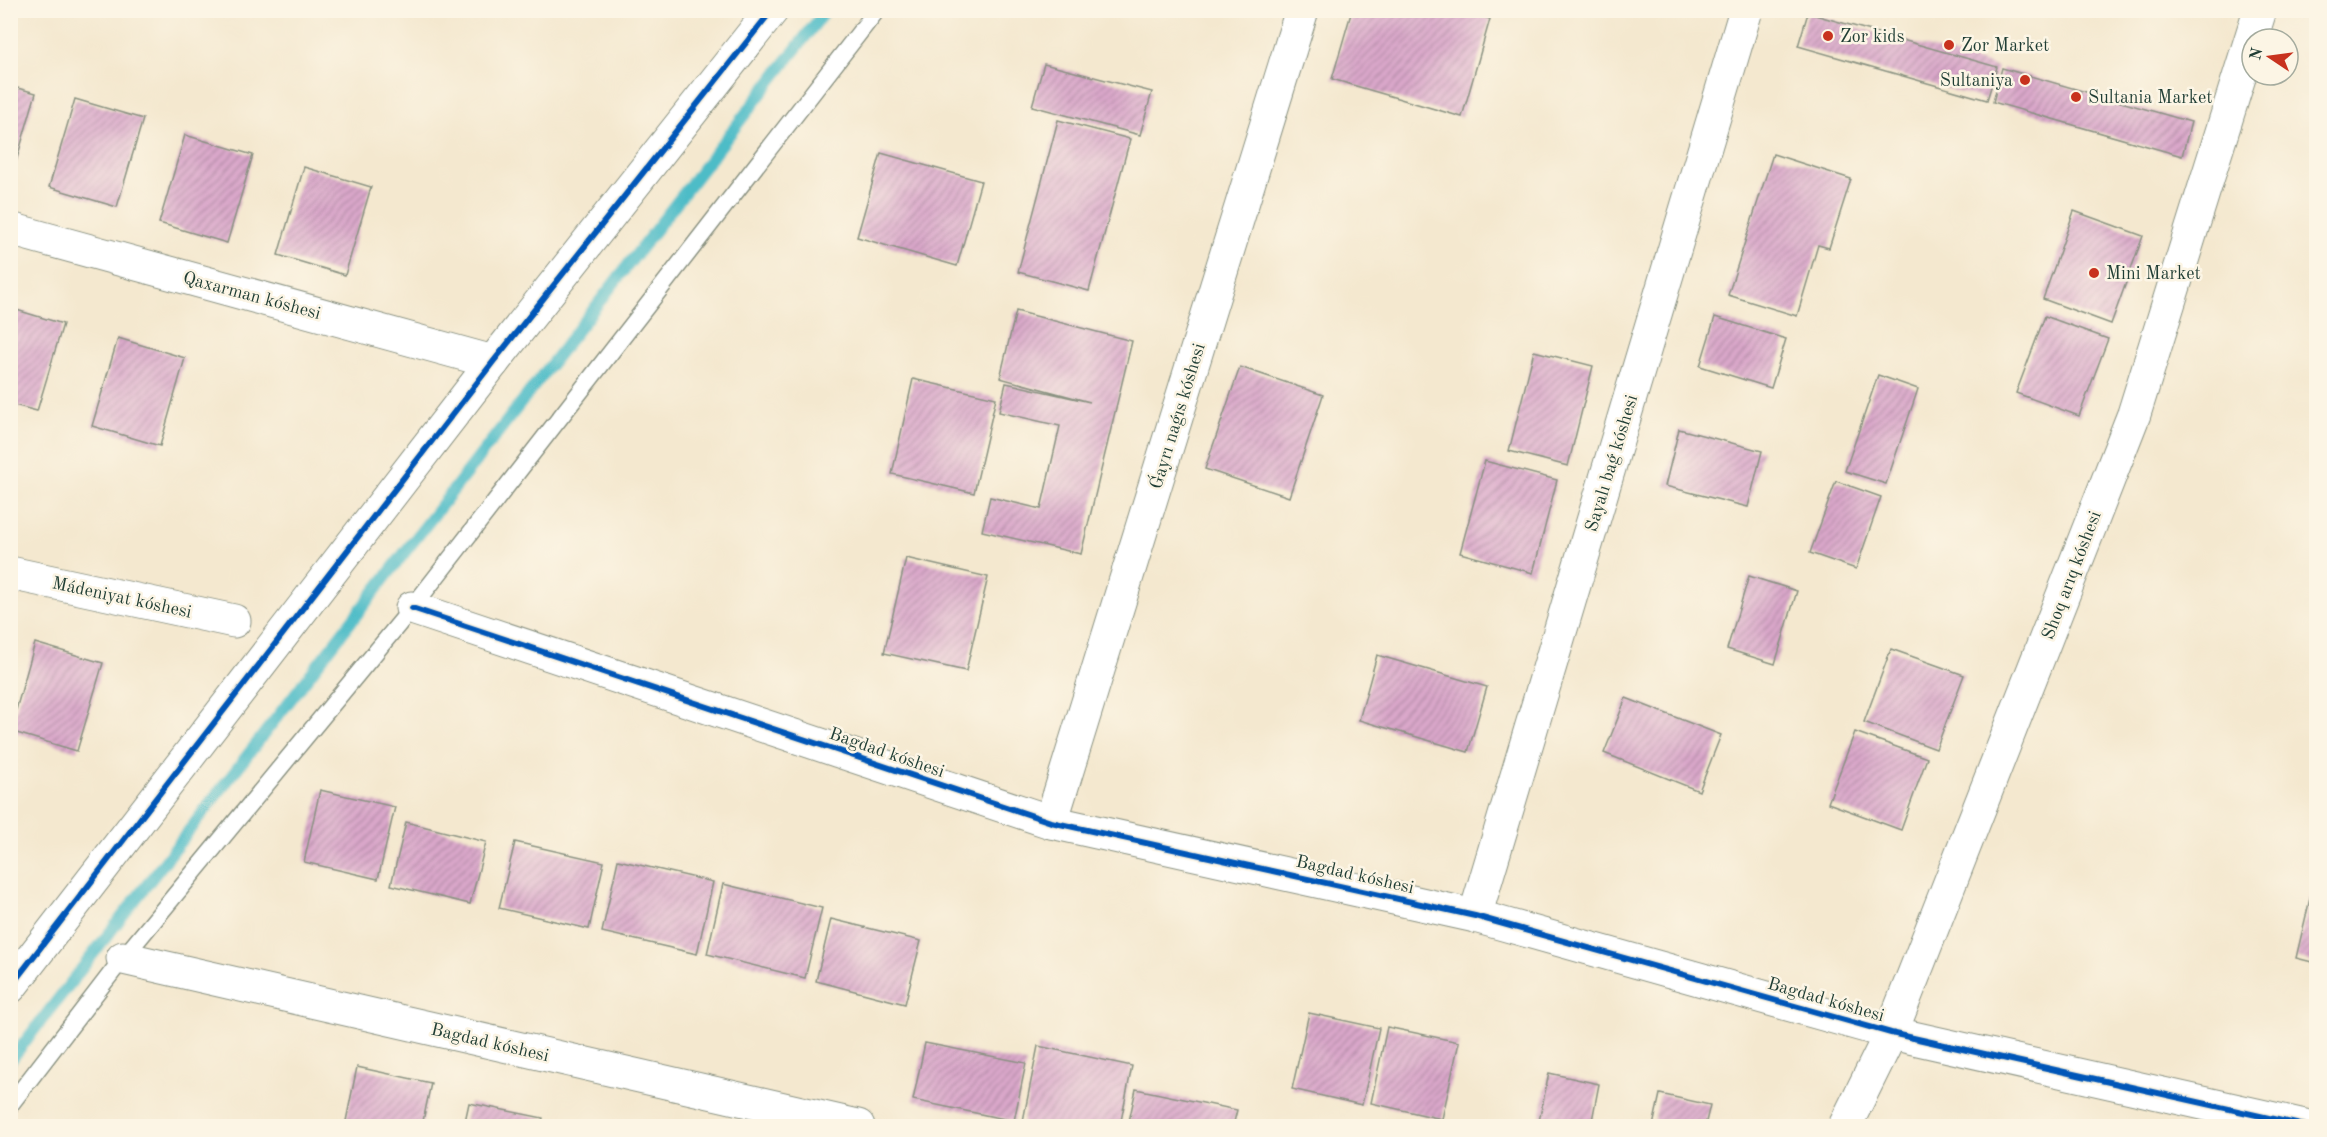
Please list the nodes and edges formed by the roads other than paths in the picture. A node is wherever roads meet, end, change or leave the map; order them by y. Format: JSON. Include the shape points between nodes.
{"nodes":[{"id":1,"x":772,"y":10,"type":"edge"},
{"id":2,"x":877,"y":10,"type":"edge"},
{"id":3,"x":1302,"y":10,"type":"edge"},
{"id":4,"x":1746,"y":10,"type":"edge"},
{"id":5,"x":2260,"y":10,"type":"edge"},
{"id":6,"x":10,"y":229,"type":"edge"},
{"id":7,"x":493,"y":362,"type":"junction"},
{"id":8,"x":10,"y":573,"type":"edge"},
{"id":9,"x":412,"y":608,"type":"junction"},
{"id":10,"x":234,"y":621,"type":"dead end"},
{"id":11,"x":1051,"y":822,"type":"junction"},
{"id":12,"x":1475,"y":916,"type":"junction"},
{"id":13,"x":123,"y":958,"type":"junction"},
{"id":14,"x":10,"y":987,"type":"edge"},
{"id":15,"x":1891,"y":1033,"type":"junction"},
{"id":16,"x":10,"y":1105,"type":"edge"},
{"id":17,"x":858,"y":1126,"type":"edge"},
{"id":18,"x":1845,"y":1126,"type":"edge"},
{"id":19,"x":2305,"y":1126,"type":"edge"}],
"edges":[{"from":1,"to":7,"type":"street"},
{"from":2,"to":9,"type":"lane"},
{"from":3,"to":11,"type":"street","name":"Ǵayrı naǵıs kóshesi"},
{"from":4,"to":12,"type":"street","name":"Sayalı baǵ kóshesi"},
{"from":5,"to":15,"type":"street","name":"Shoq arıq kóshesi","via":[[2134,414]]},
{"from":6,"to":7,"type":"street","name":"Qaxarman kóshesi"},
{"from":7,"to":14,"type":"street"},
{"from":8,"to":10,"type":"street","name":"Mádeniyat kóshesi"},
{"from":9,"to":11,"type":"street","name":"Bagdad kóshesi"},
{"from":9,"to":13,"type":"lane"},
{"from":11,"to":12,"type":"street","name":"Bagdad kóshesi"},
{"from":12,"to":15,"type":"street","name":"Bagdad kóshesi"},
{"from":13,"to":16,"type":"lane"},
{"from":13,"to":17,"type":"street","name":"Bagdad kóshesi"},
{"from":15,"to":18,"type":"street","name":"Shoq arıq kóshesi"},
{"from":15,"to":19,"type":"street","name":"Bagdad kóshesi"}]}
